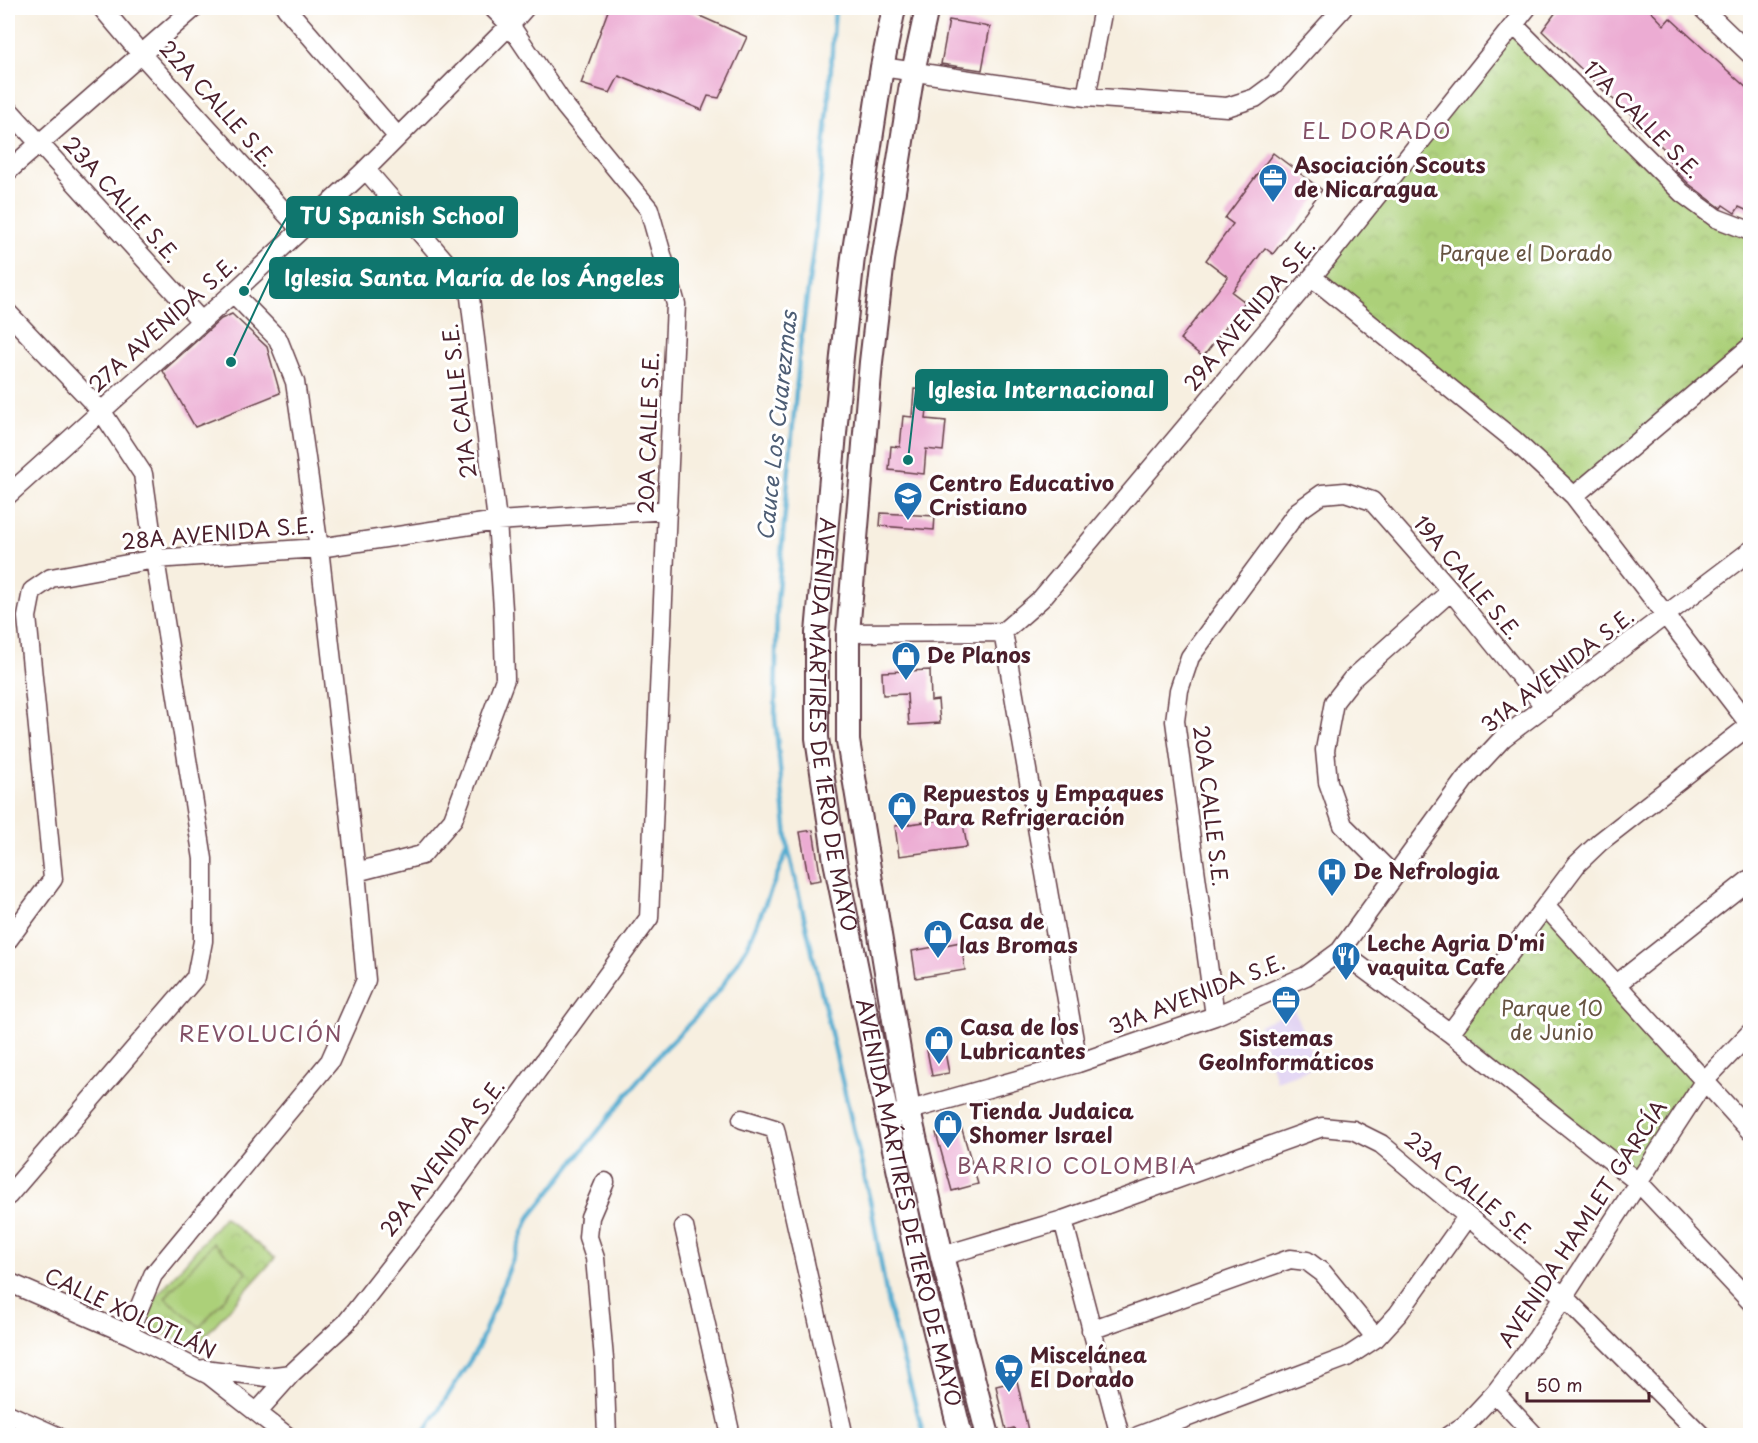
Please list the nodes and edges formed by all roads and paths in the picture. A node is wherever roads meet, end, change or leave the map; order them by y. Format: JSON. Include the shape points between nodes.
{"nodes":[{"id":1,"x":102,"y":8,"type":"edge"},
{"id":2,"x":194,"y":8,"type":"edge"},
{"id":3,"x":286,"y":8,"type":"edge"},
{"id":4,"x":494,"y":8,"type":"edge"},
{"id":5,"x":525,"y":8,"type":"edge"},
{"id":6,"x":894,"y":8,"type":"edge"},
{"id":7,"x":927,"y":8,"type":"edge"},
{"id":8,"x":1103,"y":8,"type":"edge"},
{"id":9,"x":1343,"y":8,"type":"edge"},
{"id":10,"x":1527,"y":8,"type":"edge"},
{"id":11,"x":1702,"y":8,"type":"edge"},
{"id":12,"x":510,"y":25,"type":"junction"},
{"id":13,"x":1514,"y":25,"type":"junction"},
{"id":14,"x":141,"y":54,"type":"junction"},
{"id":15,"x":1750,"y":54,"type":"edge"},
{"id":16,"x":882,"y":67,"type":"junction"},
{"id":17,"x":913,"y":72,"type":"junction"},
{"id":18,"x":1086,"y":97,"type":"junction"},
{"id":19,"x":8,"y":109,"type":"edge"},
{"id":20,"x":398,"y":137,"type":"junction"},
{"id":21,"x":39,"y":143,"type":"junction"},
{"id":22,"x":366,"y":170,"type":"junction"},
{"id":23,"x":8,"y":171,"type":"edge"},
{"id":24,"x":300,"y":229,"type":"junction"},
{"id":25,"x":1750,"y":231,"type":"edge"},
{"id":26,"x":853,"y":257,"type":"junction"},
{"id":27,"x":883,"y":260,"type":"junction"},
{"id":28,"x":1312,"y":277,"type":"junction"},
{"id":29,"x":233,"y":293,"type":"junction"},
{"id":30,"x":201,"y":321,"type":"junction"},
{"id":31,"x":12,"y":326,"type":"edge"},
{"id":32,"x":1750,"y":347,"type":"edge"},
{"id":33,"x":102,"y":412,"type":"junction"},
{"id":34,"x":1345,"y":492,"type":"joint"},
{"id":35,"x":8,"y":495,"type":"edge"},
{"id":36,"x":1574,"y":496,"type":"junction"},
{"id":37,"x":668,"y":510,"type":"junction"},
{"id":38,"x":497,"y":521,"type":"junction"},
{"id":39,"x":319,"y":548,"type":"junction"},
{"id":40,"x":1750,"y":551,"type":"edge"},
{"id":41,"x":155,"y":559,"type":"junction"},
{"id":42,"x":1451,"y":591,"type":"junction"},
{"id":43,"x":1666,"y":616,"type":"junction"},
{"id":44,"x":1003,"y":632,"type":"junction"},
{"id":45,"x":848,"y":633,"type":"junction"},
{"id":46,"x":1545,"y":707,"type":"junction"},
{"id":47,"x":1750,"y":725,"type":"edge"},
{"id":48,"x":356,"y":872,"type":"junction"},
{"id":49,"x":1394,"y":876,"type":"junction"},
{"id":50,"x":1750,"y":879,"type":"edge"},
{"id":51,"x":1546,"y":907,"type":"junction"},
{"id":52,"x":649,"y":918,"type":"joint"},
{"id":53,"x":10,"y":932,"type":"edge"},
{"id":54,"x":1340,"y":951,"type":"junction"},
{"id":55,"x":1618,"y":983,"type":"junction"},
{"id":56,"x":1215,"y":1016,"type":"junction"},
{"id":57,"x":1450,"y":1033,"type":"junction"},
{"id":58,"x":1750,"y":1034,"type":"edge"},
{"id":59,"x":1078,"y":1063,"type":"junction"},
{"id":60,"x":1705,"y":1080,"type":"junction"},
{"id":61,"x":909,"y":1111,"type":"junction"},
{"id":62,"x":887,"y":1116,"type":"junction"},
{"id":63,"x":742,"y":1119,"type":"dead end"},
{"id":64,"x":1750,"y":1131,"type":"edge"},
{"id":65,"x":605,"y":1182,"type":"dead end"},
{"id":66,"x":1638,"y":1183,"type":"junction"},
{"id":67,"x":8,"y":1196,"type":"edge"},
{"id":68,"x":1467,"y":1217,"type":"junction"},
{"id":69,"x":1063,"y":1220,"type":"junction"},
{"id":70,"x":684,"y":1227,"type":"dead end"},
{"id":71,"x":942,"y":1256,"type":"junction"},
{"id":72,"x":8,"y":1282,"type":"edge"},
{"id":73,"x":1564,"y":1297,"type":"junction"},
{"id":74,"x":1750,"y":1301,"type":"edge"},
{"id":75,"x":1090,"y":1330,"type":"junction"},
{"id":76,"x":128,"y":1334,"type":"junction"},
{"id":77,"x":1376,"y":1338,"type":"junction"},
{"id":78,"x":193,"y":1367,"type":"junction"},
{"id":79,"x":291,"y":1374,"type":"junction"},
{"id":80,"x":1495,"y":1393,"type":"junction"},
{"id":81,"x":258,"y":1412,"type":"junction"},
{"id":82,"x":8,"y":1414,"type":"edge"},
{"id":83,"x":57,"y":1436,"type":"edge"},
{"id":84,"x":287,"y":1436,"type":"edge"},
{"id":85,"x":607,"y":1436,"type":"edge"},
{"id":86,"x":730,"y":1436,"type":"edge"},
{"id":87,"x":840,"y":1436,"type":"edge"},
{"id":88,"x":961,"y":1436,"type":"edge"},
{"id":89,"x":988,"y":1436,"type":"edge"},
{"id":90,"x":1120,"y":1436,"type":"edge"},
{"id":91,"x":1138,"y":1436,"type":"edge"},
{"id":92,"x":1448,"y":1436,"type":"edge"},
{"id":93,"x":1535,"y":1436,"type":"edge"},
{"id":94,"x":1702,"y":1436,"type":"edge"}],
"edges":[{"from":1,"to":14,"type":"street","name":"22A CALLE S.E."},
{"from":2,"to":14,"type":"street"},
{"from":3,"to":20,"type":"street"},
{"from":4,"to":12,"type":"street","name":"20A CALLE S.E."},
{"from":5,"to":12,"type":"street","name":"27A AVENIDA S.E."},
{"from":6,"to":16,"type":"main road","name":"AVENIDA MÁRTIRES DE 1ERO DE MAYO"},
{"from":7,"to":17,"type":"main road","name":"AVENIDA MÁRTIRES DE 1ERO DE MAYO"},
{"from":8,"to":18,"type":"street"},
{"from":9,"to":18,"type":"street","via":[[1274,84],[1255,98],[1227,107]]},
{"from":10,"to":13,"type":"street","name":"29A AVENIDA S.E."},
{"from":11,"to":15,"type":"street"},
{"from":12,"to":20,"type":"street","name":"27A AVENIDA S.E."},
{"from":12,"to":37,"type":"street","name":"20A CALLE S.E.","via":[[564,105],[649,209],[676,304]]},
{"from":13,"to":25,"type":"street","name":"17A CALLE S.E.","via":[[1682,193],[1716,218]]},
{"from":13,"to":28,"type":"street","name":"29A AVENIDA S.E."},
{"from":14,"to":21,"type":"street"},
{"from":14,"to":24,"type":"street","name":"22A CALLE S.E."},
{"from":16,"to":17,"type":"street"},
{"from":16,"to":26,"type":"main road","name":"AVENIDA MÁRTIRES DE 1ERO DE MAYO"},
{"from":17,"to":18,"type":"street"},
{"from":17,"to":27,"type":"main road","name":"AVENIDA MÁRTIRES DE 1ERO DE MAYO"},
{"from":19,"to":21,"type":"street","name":"23A CALLE S.E."},
{"from":20,"to":22,"type":"street","name":"27A AVENIDA S.E."},
{"from":21,"to":23,"type":"street"},
{"from":21,"to":30,"type":"street","name":"23A CALLE S.E."},
{"from":22,"to":24,"type":"street","name":"27A AVENIDA S.E."},
{"from":22,"to":38,"type":"street","name":"21A CALLE S.E.","via":[[470,289]]},
{"from":24,"to":29,"type":"street","name":"27A AVENIDA S.E."},
{"from":26,"to":27,"type":"main road"},
{"from":26,"to":62,"type":"main road","name":"AVENIDA MÁRTIRES DE 1ERO DE MAYO","via":[[817,633],[817,738],[835,861]]},
{"from":27,"to":45,"type":"main road","name":"AVENIDA MÁRTIRES DE 1ERO DE MAYO"},
{"from":28,"to":36,"type":"street","via":[[1514,440]]},
{"from":28,"to":44,"type":"street","name":"29A AVENIDA S.E.","via":[[1041,599]]},
{"from":29,"to":30,"type":"street","name":"27A AVENIDA S.E."},
{"from":29,"to":39,"type":"street","via":[[278,339],[295,382]]},
{"from":30,"to":33,"type":"street","name":"27A AVENIDA S.E."},
{"from":31,"to":33,"type":"street"},
{"from":32,"to":36,"type":"street"},
{"from":33,"to":35,"type":"street","name":"27A AVENIDA S.E."},
{"from":33,"to":41,"type":"street","via":[[143,474]]},
{"from":34,"to":42,"type":"street","name":"19A CALLE S.E.","via":[[1372,501]]},
{"from":34,"to":56,"type":"street","name":"20A CALLE S.E.","via":[[1323,494],[1298,511],[1190,657],[1179,690],[1175,721]]},
{"from":36,"to":43,"type":"street"},
{"from":37,"to":38,"type":"street","name":"28A AVENIDA S.E."},
{"from":37,"to":52,"type":"street","name":"20A CALLE S.E."},
{"from":38,"to":39,"type":"street","name":"28A AVENIDA S.E."},
{"from":38,"to":48,"type":"street","name":"21A CALLE S.E.","via":[[505,679],[453,819],[422,855]]},
{"from":39,"to":41,"type":"street","name":"28A AVENIDA S.E."},
{"from":39,"to":48,"type":"street"},
{"from":40,"to":43,"type":"street","name":"31A AVENIDA S.E."},
{"from":41,"to":53,"type":"street","name":"28A AVENIDA S.E.","via":[[51,578],[32,591],[27,617],[53,879]]},
{"from":41,"to":67,"type":"street","via":[[203,859],[203,941],[196,977]]},
{"from":42,"to":46,"type":"street","name":"19A CALLE S.E."},
{"from":42,"to":49,"type":"street","via":[[1352,679],[1334,702],[1325,750],[1328,782],[1343,825]]},
{"from":43,"to":46,"type":"street","name":"31A AVENIDA S.E."},
{"from":43,"to":47,"type":"street"},
{"from":44,"to":45,"type":"street"},
{"from":44,"to":59,"type":"street"},
{"from":45,"to":61,"type":"main road","name":"AVENIDA MÁRTIRES DE 1ERO DE MAYO","via":[[848,741]]},
{"from":46,"to":49,"type":"street","name":"31A AVENIDA S.E.","via":[[1503,738],[1465,778]]},
{"from":47,"to":51,"type":"street","via":[[1600,842],[1577,864]]},
{"from":48,"to":76,"type":"street","via":[[366,981],[330,1061],[153,1275]]},
{"from":49,"to":54,"type":"street","name":"31A AVENIDA S.E."},
{"from":50,"to":55,"type":"street"},
{"from":51,"to":55,"type":"street"},
{"from":51,"to":57,"type":"street"},
{"from":52,"to":79,"type":"street","name":"29A AVENIDA S.E.","via":[[444,1198],[346,1323]]},
{"from":54,"to":56,"type":"street","name":"31A AVENIDA S.E.","via":[[1306,976]]},
{"from":54,"to":57,"type":"street"},
{"from":55,"to":60,"type":"street"},
{"from":56,"to":59,"type":"street","name":"31A AVENIDA S.E."},
{"from":57,"to":66,"type":"street"},
{"from":58,"to":60,"type":"street","name":"AVENIDA HAMLET GARCÍA"},
{"from":59,"to":61,"type":"street","name":"31A AVENIDA S.E."},
{"from":60,"to":64,"type":"street"},
{"from":60,"to":66,"type":"street","name":"AVENIDA HAMLET GARCÍA"},
{"from":61,"to":62,"type":"street","name":"31A AVENIDA S.E."},
{"from":61,"to":71,"type":"main road","name":"AVENIDA MÁRTIRES DE 1ERO DE MAYO"},
{"from":62,"to":88,"type":"main road","name":"AVENIDA MÁRTIRES DE 1ERO DE MAYO"},
{"from":63,"to":87,"type":"street","via":[[775,1129],[842,1428]]},
{"from":65,"to":85,"type":"street","via":[[590,1217],[588,1237],[595,1258]]},
{"from":66,"to":73,"type":"street","name":"AVENIDA HAMLET GARCÍA"},
{"from":66,"to":74,"type":"street"},
{"from":68,"to":69,"type":"street","name":"23A CALLE S.E.","via":[[1381,1144],[1353,1130],[1322,1127]]},
{"from":68,"to":73,"type":"street","name":"23A CALLE S.E."},
{"from":68,"to":77,"type":"street","via":[[1398,1314]]},
{"from":69,"to":71,"type":"street"},
{"from":69,"to":75,"type":"street"},
{"from":70,"to":86,"type":"street"},
{"from":71,"to":89,"type":"main road","name":"AVENIDA MÁRTIRES DE 1ERO DE MAYO"},
{"from":72,"to":76,"type":"street","name":"CALLE XOLOTLÁN"},
{"from":73,"to":80,"type":"street","name":"AVENIDA HAMLET GARCÍA"},
{"from":73,"to":94,"type":"street","name":"23A CALLE S.E."},
{"from":75,"to":77,"type":"street","via":[[1290,1259],[1307,1261],[1323,1274]]},
{"from":75,"to":90,"type":"street"},
{"from":76,"to":78,"type":"street","name":"CALLE XOLOTLÁN"},
{"from":77,"to":91,"type":"street","via":[[1347,1357]]},
{"from":78,"to":79,"type":"street","via":[[267,1377]]},
{"from":78,"to":81,"type":"street","name":"CALLE XOLOTLÁN"},
{"from":79,"to":81,"type":"street","name":"29A AVENIDA S.E."},
{"from":80,"to":92,"type":"street","name":"AVENIDA HAMLET GARCÍA","via":[[1465,1425]]},
{"from":80,"to":93,"type":"street"},
{"from":81,"to":84,"type":"street","name":"CALLE XOLOTLÁN"},
{"from":82,"to":83,"type":"street"}]}
